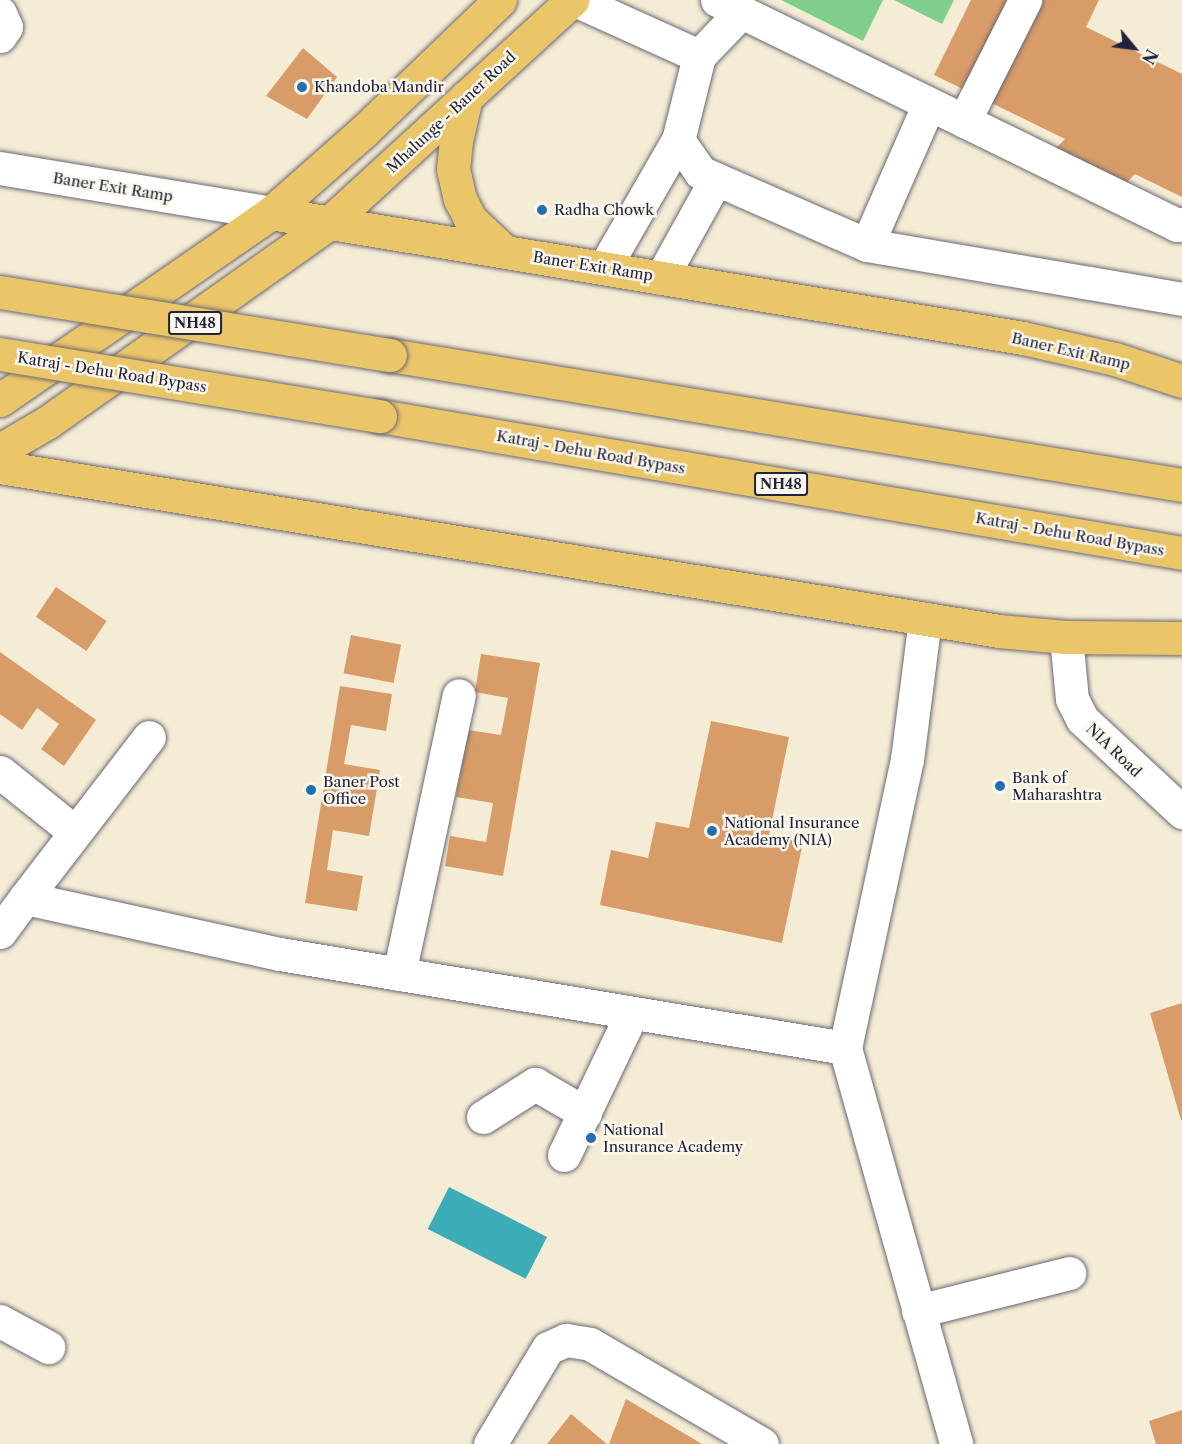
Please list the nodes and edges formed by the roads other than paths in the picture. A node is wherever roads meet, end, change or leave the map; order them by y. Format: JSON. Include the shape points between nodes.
{"nodes":[{"id":1,"x":500,"y":0,"type":"edge"},
{"id":2,"x":574,"y":0,"type":"edge"},
{"id":3,"x":1025,"y":0,"type":"edge"},
{"id":4,"x":729,"y":6,"type":"edge"},
{"id":5,"x":0,"y":13,"type":"edge"},
{"id":6,"x":0,"y":36,"type":"edge"},
{"id":7,"x":699,"y":56,"type":"junction"},
{"id":8,"x":466,"y":97,"type":"junction"},
{"id":9,"x":929,"y":104,"type":"junction"},
{"id":10,"x":964,"y":121,"type":"junction"},
{"id":11,"x":678,"y":140,"type":"junction"},
{"id":12,"x":0,"y":168,"type":"edge"},
{"id":13,"x":716,"y":179,"type":"junction"},
{"id":14,"x":271,"y":213,"type":"junction"},
{"id":15,"x":329,"y":222,"type":"junction"},
{"id":16,"x":1182,"y":224,"type":"edge"},
{"id":17,"x":867,"y":245,"type":"junction"},
{"id":18,"x":504,"y":252,"type":"junction"},
{"id":19,"x":603,"y":268,"type":"junction"},
{"id":20,"x":661,"y":278,"type":"junction"},
{"id":21,"x":0,"y":292,"type":"edge"},
{"id":22,"x":1182,"y":299,"type":"edge"},
{"id":23,"x":0,"y":354,"type":"edge"},
{"id":24,"x":1182,"y":381,"type":"edge"},
{"id":25,"x":0,"y":400,"type":"edge"},
{"id":26,"x":0,"y":450,"type":"edge"},
{"id":27,"x":0,"y":467,"type":"edge"},
{"id":28,"x":1182,"y":485,"type":"edge"},
{"id":29,"x":1182,"y":553,"type":"edge"},
{"id":30,"x":925,"y":619,"type":"junction"},
{"id":31,"x":1066,"y":637,"type":"junction"},
{"id":32,"x":1182,"y":638,"type":"edge"},
{"id":33,"x":459,"y":695,"type":"dead end"},
{"id":34,"x":149,"y":737,"type":"dead end"},
{"id":35,"x":0,"y":772,"type":"edge"},
{"id":36,"x":1182,"y":812,"type":"edge"},
{"id":37,"x":75,"y":832,"type":"junction"},
{"id":38,"x":25,"y":898,"type":"junction"},
{"id":39,"x":0,"y":932,"type":"edge"},
{"id":40,"x":399,"y":974,"type":"junction"},
{"id":41,"x":632,"y":1013,"type":"junction"},
{"id":42,"x":845,"y":1048,"type":"junction"},
{"id":43,"x":585,"y":1113,"type":"junction"},
{"id":44,"x":483,"y":1117,"type":"dead end"},
{"id":45,"x":564,"y":1155,"type":"dead end"},
{"id":46,"x":1069,"y":1273,"type":"dead end"},
{"id":47,"x":918,"y":1311,"type":"junction"},
{"id":48,"x":0,"y":1321,"type":"edge"},
{"id":49,"x":48,"y":1347,"type":"dead end"},
{"id":50,"x":490,"y":1444,"type":"edge"},
{"id":51,"x":762,"y":1444,"type":"edge"},
{"id":52,"x":956,"y":1444,"type":"edge"}],
"edges":[{"from":1,"to":14,"type":"main road","via":[[363,132]]},
{"from":2,"to":7,"type":"street"},
{"from":2,"to":8,"type":"main road","name":"Mhalunge - Baner Road"},
{"from":3,"to":10,"type":"street"},
{"from":4,"to":7,"type":"street"},
{"from":4,"to":9,"type":"street"},
{"from":5,"to":6,"type":"street","via":[[6,27]]},
{"from":7,"to":11,"type":"street"},
{"from":8,"to":15,"type":"main road","name":"Mhalunge - Baner Road"},
{"from":8,"to":18,"type":"main road","via":[[453,169],[460,199],[470,219]]},
{"from":9,"to":10,"type":"street"},
{"from":9,"to":17,"type":"street"},
{"from":10,"to":16,"type":"street","via":[[1177,225]]},
{"from":11,"to":13,"type":"street","via":[[700,172]]},
{"from":11,"to":19,"type":"street"},
{"from":12,"to":14,"type":"street","name":"Baner Exit Ramp"},
{"from":13,"to":17,"type":"street"},
{"from":13,"to":20,"type":"street"},
{"from":14,"to":15,"type":"main road","name":"Baner Exit Ramp"},
{"from":14,"to":25,"type":"main road"},
{"from":15,"to":18,"type":"main road","name":"Baner Exit Ramp"},
{"from":15,"to":26,"type":"main road","name":"Mhalunge - Baner Road","via":[[48,422]]},
{"from":17,"to":22,"type":"street"},
{"from":18,"to":19,"type":"main road","name":"Baner Exit Ramp"},
{"from":19,"to":20,"type":"main road","name":"Baner Exit Ramp"},
{"from":20,"to":24,"type":"main road","name":"Baner Exit Ramp","via":[[1023,338]]},
{"from":21,"to":28,"type":"main road","number":"NH48","bridge":true},
{"from":23,"to":29,"type":"main road","name":"Katraj - Dehu Road Bypass","number":"NH48","bridge":true},
{"from":27,"to":30,"type":"main road"},
{"from":30,"to":31,"type":"main road"},
{"from":30,"to":42,"type":"street","via":[[907,759]]},
{"from":31,"to":32,"type":"main road"},
{"from":31,"to":36,"type":"street","name":"NIA Road","via":[[1072,699],[1082,719]]},
{"from":33,"to":40,"type":"street"},
{"from":34,"to":37,"type":"street"},
{"from":35,"to":37,"type":"street"},
{"from":37,"to":38,"type":"street"},
{"from":38,"to":39,"type":"street"},
{"from":38,"to":40,"type":"street","via":[[279,954]]},
{"from":40,"to":41,"type":"street"},
{"from":41,"to":42,"type":"street"},
{"from":41,"to":43,"type":"street"},
{"from":42,"to":47,"type":"street"},
{"from":43,"to":44,"type":"street","via":[[535,1084]]},
{"from":43,"to":45,"type":"street"},
{"from":46,"to":47,"type":"street"},
{"from":47,"to":52,"type":"street"},
{"from":48,"to":49,"type":"street"},
{"from":50,"to":51,"type":"street","via":[[548,1348],[566,1340],[590,1344]]}]}
